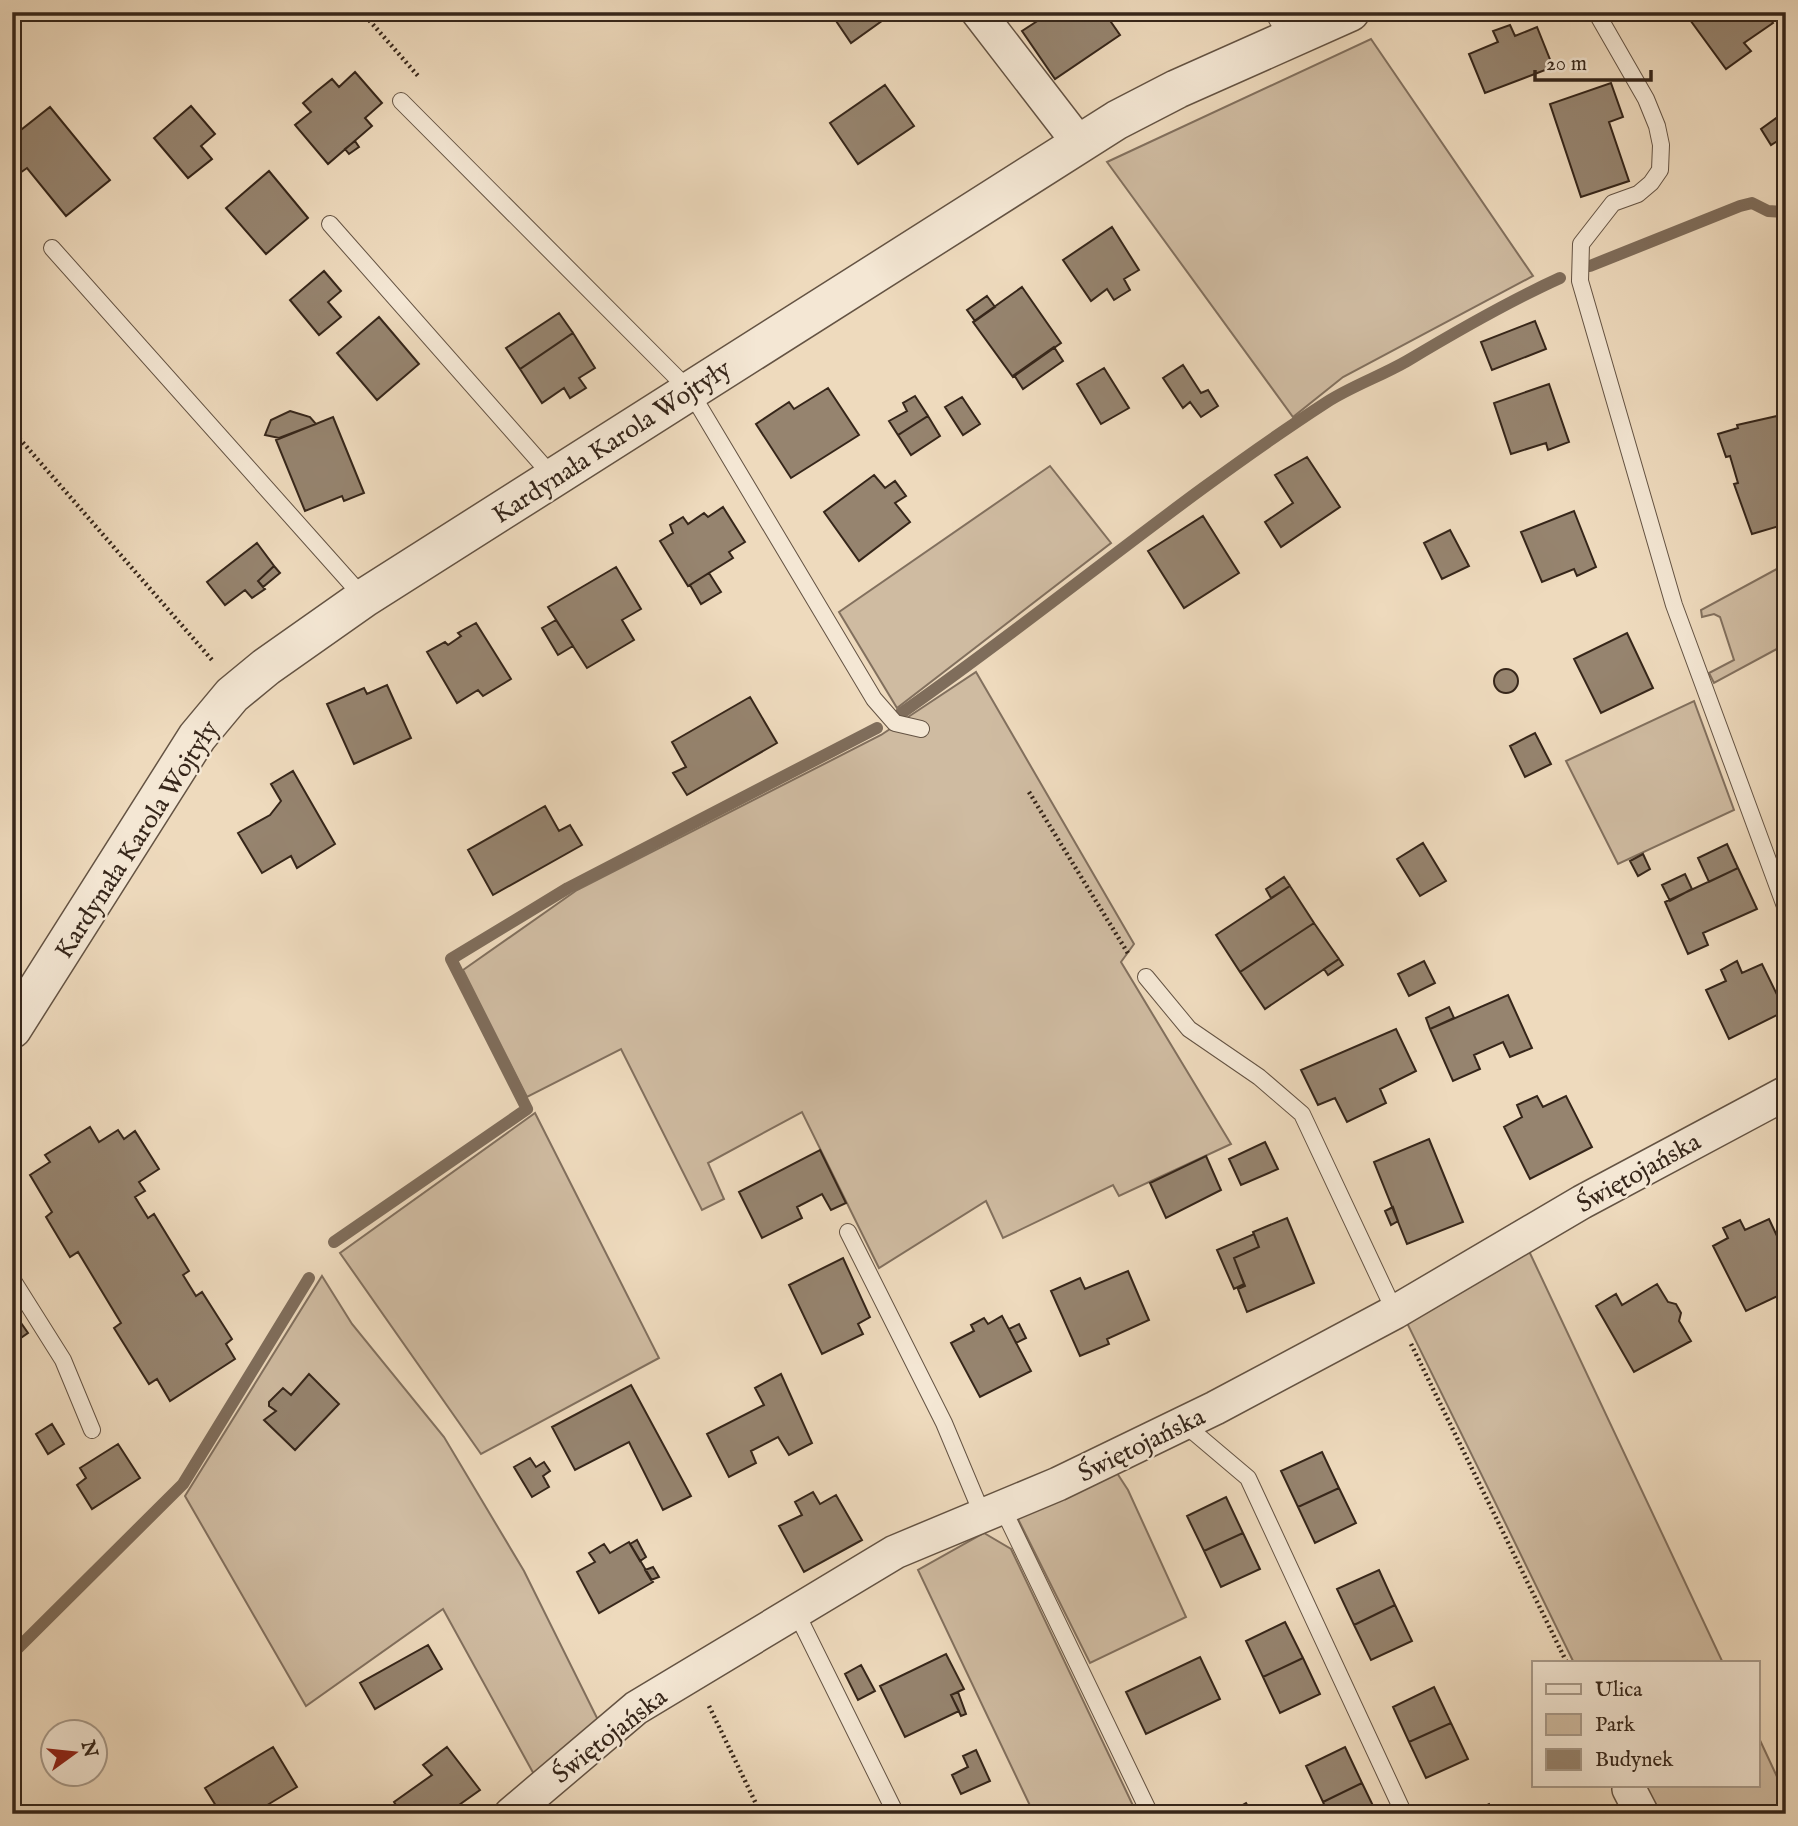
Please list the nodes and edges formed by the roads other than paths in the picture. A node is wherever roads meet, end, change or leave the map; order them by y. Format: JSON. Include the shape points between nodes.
{"nodes":[{"id":1,"x":978,"y":12,"type":"edge"},
{"id":2,"x":1350,"y":12,"type":"edge"},
{"id":3,"x":1596,"y":12,"type":"edge"},
{"id":4,"x":1280,"y":26,"type":"edge"},
{"id":5,"x":401,"y":101,"type":"dead end"},
{"id":6,"x":1079,"y":143,"type":"junction"},
{"id":7,"x":330,"y":224,"type":"dead end"},
{"id":8,"x":52,"y":248,"type":"dead end"},
{"id":9,"x":690,"y":391,"type":"junction"},
{"id":10,"x":554,"y":478,"type":"junction"},
{"id":11,"x":364,"y":598,"type":"junction"},
{"id":12,"x":921,"y":729,"type":"dead end"},
{"id":13,"x":1786,"y":909,"type":"edge"},
{"id":14,"x":1146,"y":977,"type":"road end"},
{"id":15,"x":12,"y":1029,"type":"edge"},
{"id":16,"x":1786,"y":1093,"type":"edge"},
{"id":17,"x":848,"y":1232,"type":"dead end"},
{"id":18,"x":12,"y":1279,"type":"edge"},
{"id":19,"x":1395,"y":1312,"type":"junction"},
{"id":20,"x":1183,"y":1423,"type":"junction"},
{"id":21,"x":92,"y":1430,"type":"dead end"},
{"id":22,"x":993,"y":1512,"type":"junction"},
{"id":23,"x":796,"y":1612,"type":"junction"},
{"id":24,"x":511,"y":1814,"type":"edge"},
{"id":25,"x":896,"y":1814,"type":"edge"},
{"id":26,"x":1150,"y":1814,"type":"edge"},
{"id":27,"x":1404,"y":1814,"type":"edge"}],
"edges":[{"from":1,"to":6,"type":"street"},
{"from":2,"to":4,"type":"street","name":"Kardynała Karola Wojtyły"},
{"from":3,"to":13,"type":"lane","via":[[1657,126],[1660,170],[1638,194],[1613,203],[1581,244],[1580,281],[1674,605]]},
{"from":4,"to":6,"type":"street","name":"Kardynała Karola Wojtyły"},
{"from":5,"to":9,"type":"lane"},
{"from":6,"to":9,"type":"street","name":"Kardynała Karola Wojtyły"},
{"from":7,"to":10,"type":"lane"},
{"from":8,"to":11,"type":"lane"},
{"from":9,"to":10,"type":"street","name":"Kardynała Karola Wojtyły"},
{"from":9,"to":12,"type":"lane","via":[[874,699],[895,723]]},
{"from":10,"to":11,"type":"street","name":"Kardynała Karola Wojtyły"},
{"from":11,"to":15,"type":"street","name":"Kardynała Karola Wojtyły","via":[[238,690],[197,737]]},
{"from":14,"to":19,"type":"lane","via":[[1189,1029],[1259,1077],[1302,1114]]},
{"from":16,"to":19,"type":"street","name":"Świętojańska","via":[[1582,1202]]},
{"from":17,"to":22,"type":"lane"},
{"from":18,"to":21,"type":"lane","via":[[63,1360]]},
{"from":19,"to":20,"type":"street","name":"Świętojańska"},
{"from":20,"to":22,"type":"street","name":"Świętojańska"},
{"from":20,"to":27,"type":"lane","via":[[1248,1478]]},
{"from":22,"to":23,"type":"street","name":"Świętojańska","via":[[895,1552]]},
{"from":22,"to":26,"type":"lane"},
{"from":23,"to":24,"type":"street","name":"Świętojańska","via":[[628,1713]]},
{"from":23,"to":25,"type":"lane"}]}
